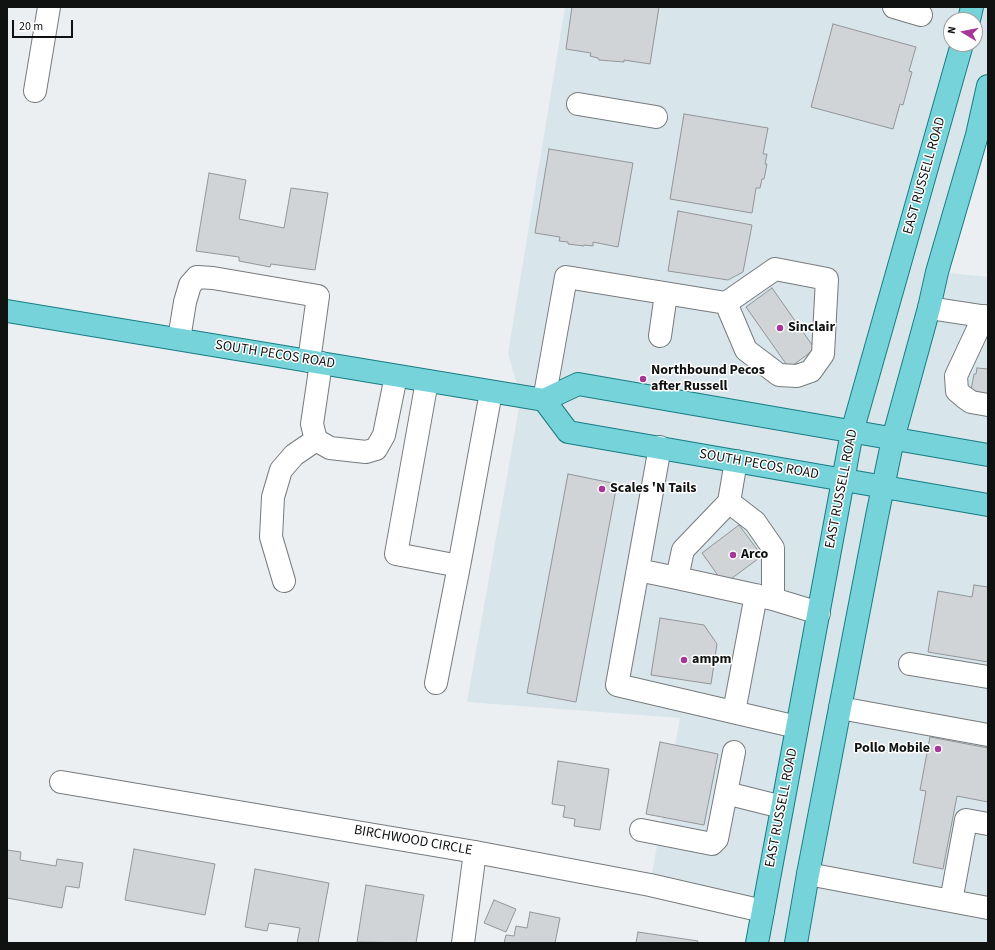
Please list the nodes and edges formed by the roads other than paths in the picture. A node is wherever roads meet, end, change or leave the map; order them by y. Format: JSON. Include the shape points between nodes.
{"nodes":[{"id":1,"x":49,"y":7,"type":"edge"},
{"id":2,"x":894,"y":7,"type":"edge"},
{"id":3,"x":921,"y":15,"type":"dead end"},
{"id":4,"x":960,"y":52,"type":"edge"},
{"id":5,"x":988,"y":86,"type":"edge"},
{"id":6,"x":35,"y":91,"type":"dead end"},
{"id":7,"x":578,"y":104,"type":"dead end"},
{"id":8,"x":656,"y":117,"type":"dead end"},
{"id":9,"x":666,"y":294,"type":"junction"},
{"id":10,"x":726,"y":303,"type":"junction"},
{"id":11,"x":929,"y":308,"type":"junction"},
{"id":12,"x":7,"y":311,"type":"edge"},
{"id":13,"x":986,"y":316,"type":"edge"},
{"id":14,"x":660,"y":336,"type":"dead end"},
{"id":15,"x":179,"y":339,"type":"junction"},
{"id":16,"x":315,"y":362,"type":"junction"},
{"id":17,"x":396,"y":376,"type":"junction"},
{"id":18,"x":427,"y":381,"type":"junction"},
{"id":19,"x":491,"y":392,"type":"junction"},
{"id":20,"x":544,"y":400,"type":"junction"},
{"id":21,"x":988,"y":404,"type":"edge"},
{"id":22,"x":852,"y":432,"type":"junction"},
{"id":23,"x":893,"y":439,"type":"junction"},
{"id":24,"x":316,"y":440,"type":"junction"},
{"id":25,"x":660,"y":447,"type":"junction"},
{"id":26,"x":988,"y":455,"type":"edge"},
{"id":27,"x":736,"y":461,"type":"junction"},
{"id":28,"x":844,"y":480,"type":"junction"},
{"id":29,"x":883,"y":487,"type":"junction"},
{"id":30,"x":729,"y":502,"type":"junction"},
{"id":31,"x":988,"y":505,"type":"edge"},
{"id":32,"x":459,"y":566,"type":"junction"},
{"id":33,"x":638,"y":570,"type":"junction"},
{"id":34,"x":678,"y":578,"type":"junction"},
{"id":35,"x":284,"y":581,"type":"dead end"},
{"id":36,"x":764,"y":597,"type":"junction"},
{"id":37,"x":819,"y":613,"type":"junction"},
{"id":38,"x":910,"y":664,"type":"dead end"},
{"id":39,"x":988,"y":677,"type":"edge"},
{"id":40,"x":436,"y":683,"type":"dead end"},
{"id":41,"x":840,"y":708,"type":"junction"},
{"id":42,"x":734,"y":712,"type":"junction"},
{"id":43,"x":797,"y":727,"type":"junction"},
{"id":44,"x":988,"y":735,"type":"edge"},
{"id":45,"x":734,"y":752,"type":"dead end"},
{"id":46,"x":61,"y":782,"type":"dead end"},
{"id":47,"x":726,"y":793,"type":"junction"},
{"id":48,"x":782,"y":807,"type":"junction"},
{"id":49,"x":988,"y":824,"type":"edge"},
{"id":50,"x":641,"y":830,"type":"dead end"},
{"id":51,"x":476,"y":852,"type":"junction"},
{"id":52,"x":808,"y":874,"type":"junction"},
{"id":53,"x":951,"y":901,"type":"junction"},
{"id":54,"x":988,"y":908,"type":"edge"},
{"id":55,"x":763,"y":911,"type":"junction"},
{"id":56,"x":463,"y":943,"type":"edge"},
{"id":57,"x":757,"y":943,"type":"edge"},
{"id":58,"x":796,"y":943,"type":"edge"}],
"edges":[{"from":1,"to":6,"type":"street"},
{"from":2,"to":3,"type":"street"},
{"from":4,"to":22,"type":"main road","name":"EAST RUSSELL ROAD"},
{"from":5,"to":11,"type":"main road"},
{"from":7,"to":8,"type":"street"},
{"from":9,"to":10,"type":"street"},
{"from":9,"to":14,"type":"street"},
{"from":9,"to":20,"type":"street","via":[[566,277]]},
{"from":10,"to":10,"type":"street","via":[[775,269],[827,279],[823,354],[812,371],[797,376],[779,375],[746,350]]},
{"from":11,"to":13,"type":"street"},
{"from":11,"to":23,"type":"main road"},
{"from":12,"to":15,"type":"main road","name":"SOUTH PECOS ROAD"},
{"from":13,"to":21,"type":"street","via":[[956,376],[957,391],[971,402]]},
{"from":15,"to":16,"type":"main road","name":"SOUTH PECOS ROAD"},
{"from":15,"to":16,"type":"street","via":[[190,285],[197,277],[213,278],[318,296]]},
{"from":16,"to":17,"type":"main road","name":"SOUTH PECOS ROAD"},
{"from":16,"to":24,"type":"street","via":[[312,424]]},
{"from":17,"to":18,"type":"main road","name":"SOUTH PECOS ROAD"},
{"from":17,"to":24,"type":"street","via":[[384,436],[376,449],[366,452],[330,448]]},
{"from":18,"to":19,"type":"main road","name":"SOUTH PECOS ROAD"},
{"from":18,"to":32,"type":"street","via":[[396,554]]},
{"from":19,"to":20,"type":"main road","name":"SOUTH PECOS ROAD"},
{"from":19,"to":32,"type":"street"},
{"from":20,"to":22,"type":"main road","via":[[578,384]]},
{"from":20,"to":25,"type":"main road","name":"SOUTH PECOS ROAD","via":[[568,432]]},
{"from":22,"to":23,"type":"main road"},
{"from":22,"to":28,"type":"main road","name":"EAST RUSSELL ROAD"},
{"from":23,"to":26,"type":"main road"},
{"from":23,"to":29,"type":"main road"},
{"from":24,"to":35,"type":"street","via":[[294,455],[281,470],[273,497],[271,537]]},
{"from":25,"to":27,"type":"main road","name":"SOUTH PECOS ROAD"},
{"from":25,"to":33,"type":"street"},
{"from":27,"to":28,"type":"main road","name":"SOUTH PECOS ROAD"},
{"from":27,"to":30,"type":"street"},
{"from":28,"to":29,"type":"main road","name":"SOUTH PECOS ROAD"},
{"from":28,"to":37,"type":"main road","name":"EAST RUSSELL ROAD"},
{"from":29,"to":31,"type":"main road","name":"SOUTH PECOS ROAD"},
{"from":29,"to":41,"type":"main road"},
{"from":30,"to":34,"type":"street","via":[[683,550]]},
{"from":30,"to":36,"type":"street","via":[[756,522],[773,548]]},
{"from":32,"to":40,"type":"street"},
{"from":33,"to":34,"type":"street"},
{"from":33,"to":42,"type":"street","via":[[617,685]]},
{"from":34,"to":36,"type":"street"},
{"from":36,"to":37,"type":"street"},
{"from":36,"to":42,"type":"street"},
{"from":37,"to":43,"type":"main road","name":"EAST RUSSELL ROAD"},
{"from":38,"to":39,"type":"street"},
{"from":41,"to":44,"type":"street"},
{"from":41,"to":52,"type":"main road"},
{"from":42,"to":43,"type":"street"},
{"from":43,"to":48,"type":"main road","name":"EAST RUSSELL ROAD"},
{"from":45,"to":47,"type":"street"},
{"from":46,"to":51,"type":"street","name":"BIRCHWOOD CIRCLE"},
{"from":47,"to":48,"type":"street"},
{"from":47,"to":50,"type":"street","via":[[717,839],[712,844]]},
{"from":48,"to":55,"type":"main road","name":"EAST RUSSELL ROAD"},
{"from":49,"to":53,"type":"street","via":[[966,820]]},
{"from":51,"to":55,"type":"street","name":"BIRCHWOOD CIRCLE","via":[[650,885]]},
{"from":51,"to":56,"type":"street"},
{"from":52,"to":53,"type":"street"},
{"from":52,"to":58,"type":"main road"},
{"from":53,"to":54,"type":"street"},
{"from":55,"to":57,"type":"main road","name":"EAST RUSSELL ROAD"}]}
